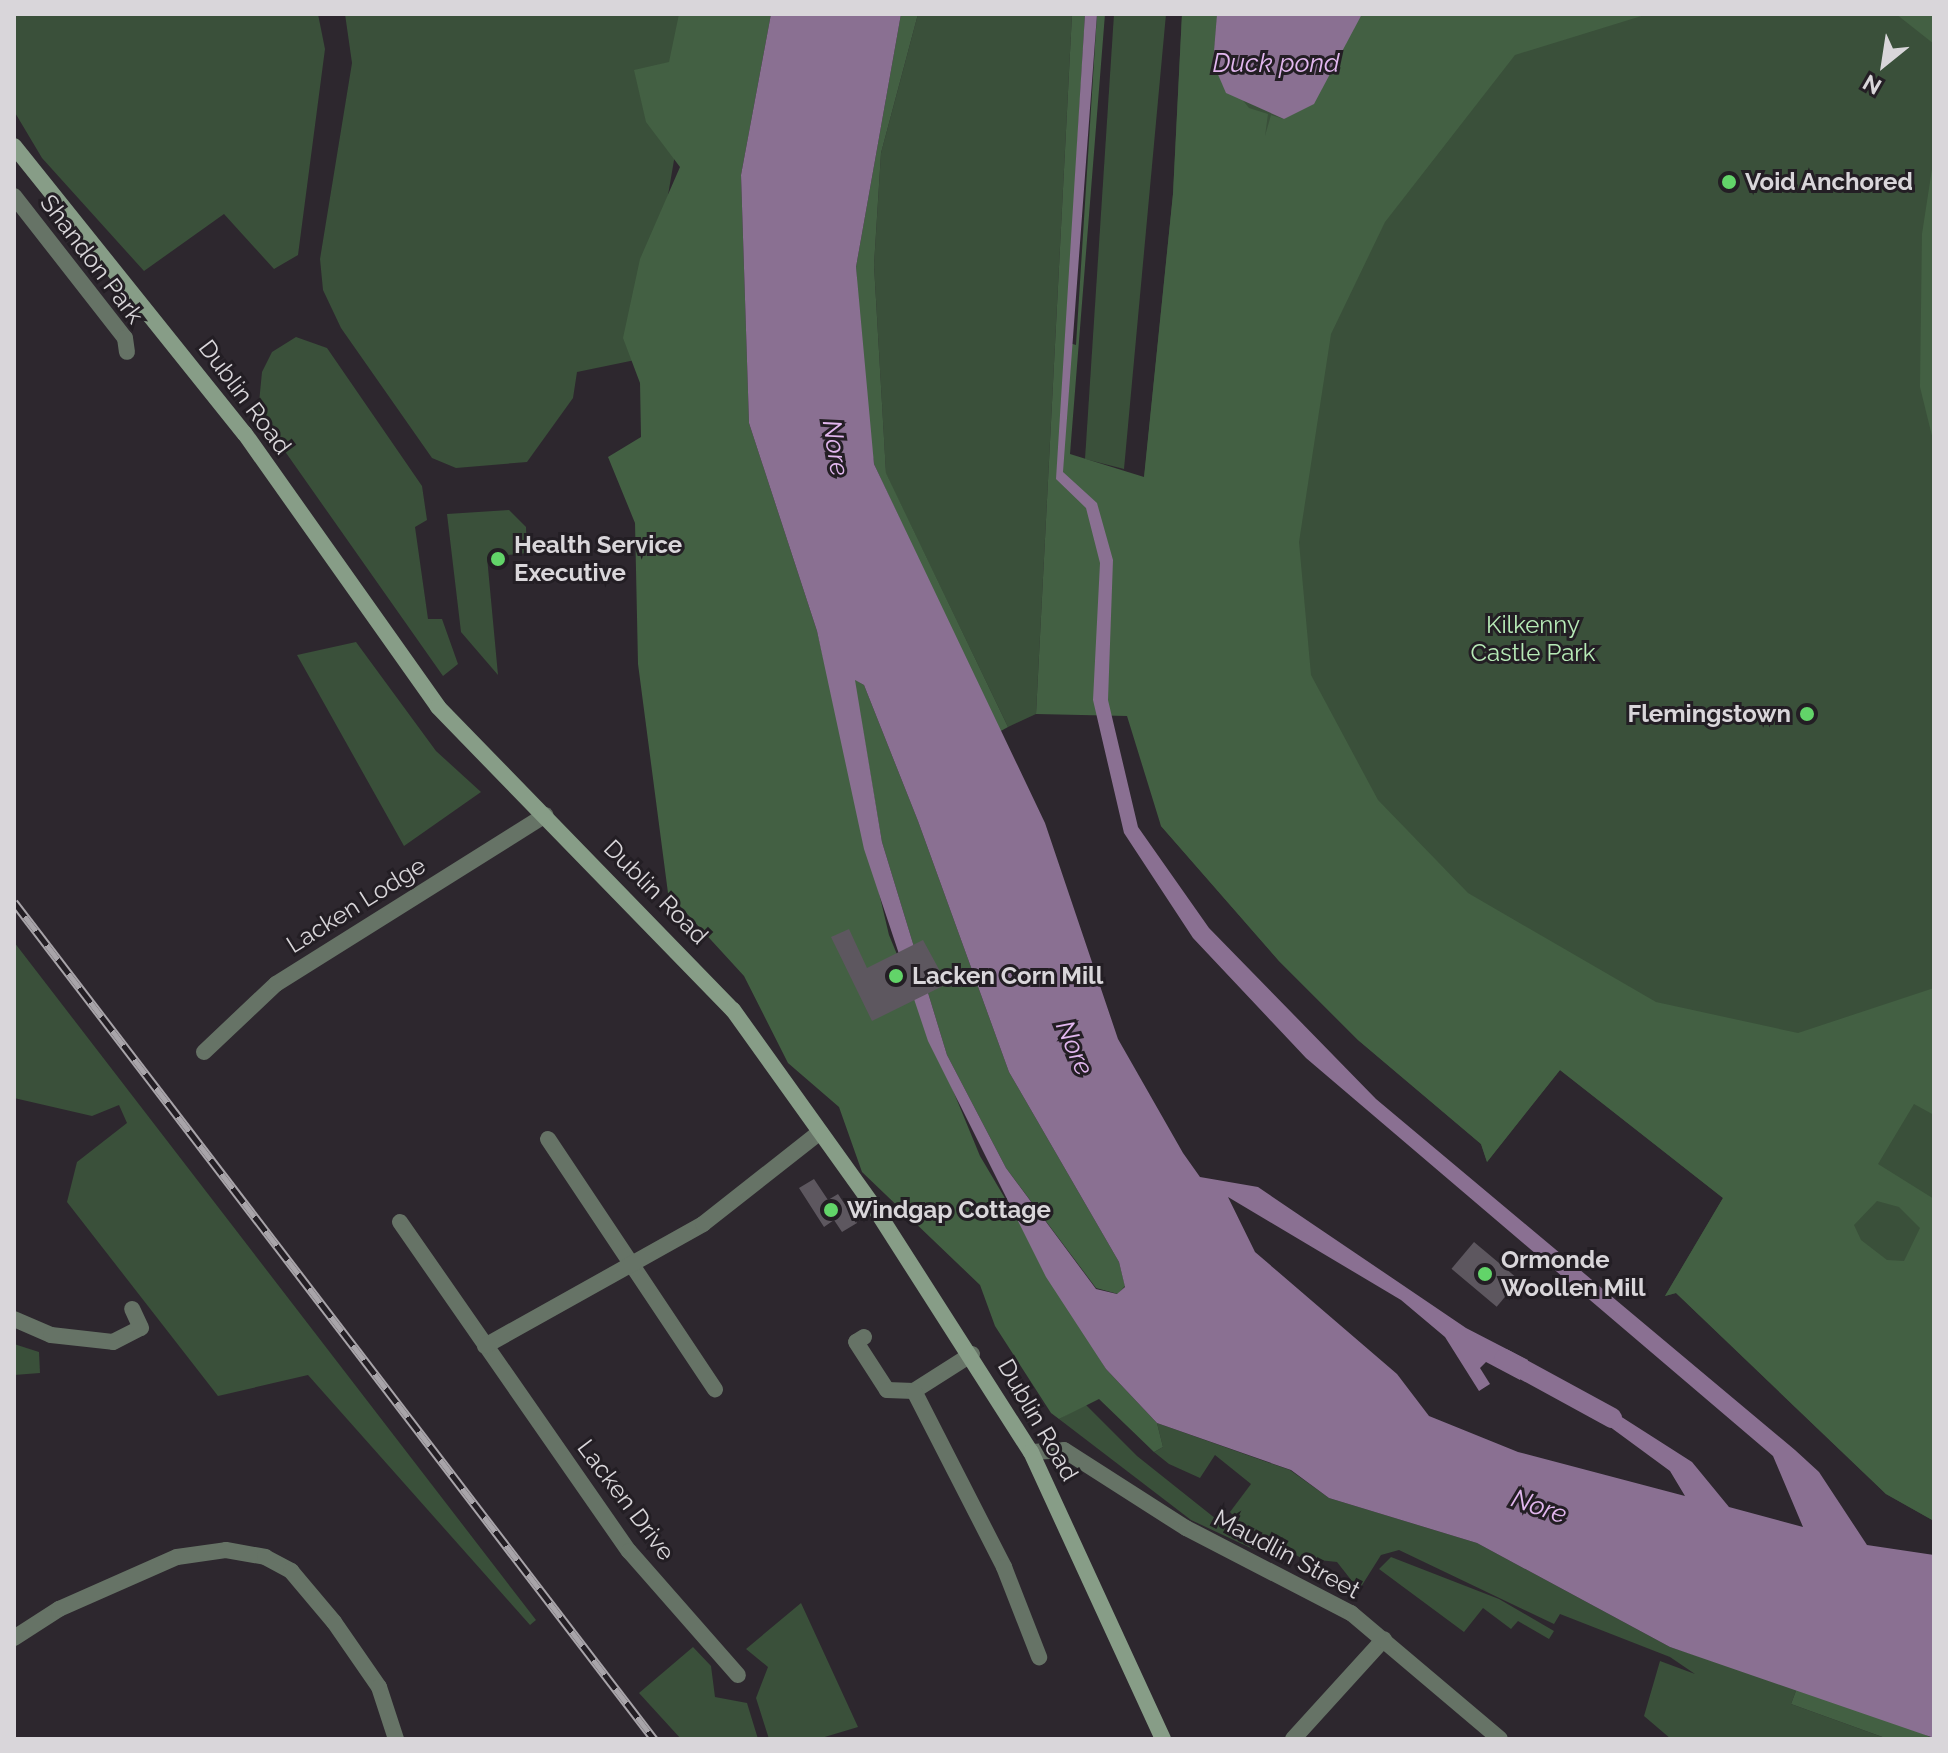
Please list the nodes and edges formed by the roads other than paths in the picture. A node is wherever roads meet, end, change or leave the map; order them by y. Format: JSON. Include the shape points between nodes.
{"nodes":[{"id":1,"x":14,"y":146,"type":"edge"},
{"id":2,"x":14,"y":196,"type":"edge"},
{"id":3,"x":127,"y":352,"type":"dead end"},
{"id":4,"x":545,"y":815,"type":"junction"},
{"id":5,"x":204,"y":1052,"type":"dead end"},
{"id":6,"x":820,"y":1132,"type":"junction"},
{"id":7,"x":548,"y":1139,"type":"dead end"},
{"id":8,"x":400,"y":1222,"type":"dead end"},
{"id":9,"x":629,"y":1266,"type":"junction"},
{"id":10,"x":132,"y":1309,"type":"dead end"},
{"id":11,"x":14,"y":1319,"type":"edge"},
{"id":12,"x":864,"y":1337,"type":"dead end"},
{"id":13,"x":485,"y":1346,"type":"junction"},
{"id":14,"x":972,"y":1354,"type":"junction"},
{"id":15,"x":715,"y":1389,"type":"dead end"},
{"id":16,"x":914,"y":1391,"type":"junction"},
{"id":17,"x":1031,"y":1452,"type":"junction"},
{"id":18,"x":14,"y":1638,"type":"edge"},
{"id":19,"x":1384,"y":1639,"type":"junction"},
{"id":20,"x":1039,"y":1657,"type":"dead end"},
{"id":21,"x":738,"y":1675,"type":"dead end"},
{"id":22,"x":396,"y":1739,"type":"edge"},
{"id":23,"x":1163,"y":1739,"type":"edge"},
{"id":24,"x":1293,"y":1739,"type":"edge"},
{"id":25,"x":1500,"y":1739,"type":"edge"}],
"edges":[{"from":1,"to":4,"type":"main road","name":"Dublin Road","via":[[245,434],[438,707]]},
{"from":2,"to":3,"type":"street","name":"Shandon Park","via":[[125,338]]},
{"from":4,"to":5,"type":"street","name":"Lacken Lodge","via":[[276,984]]},
{"from":4,"to":6,"type":"main road","name":"Dublin Road","via":[[733,1010]]},
{"from":6,"to":9,"type":"street","via":[[703,1224]]},
{"from":6,"to":14,"type":"main road","name":"Dublin Road"},
{"from":7,"to":9,"type":"street"},
{"from":8,"to":13,"type":"street","name":"Lacken Drive"},
{"from":9,"to":13,"type":"street"},
{"from":9,"to":15,"type":"street"},
{"from":10,"to":11,"type":"street","via":[[141,1328],[113,1342],[51,1335]]},
{"from":12,"to":16,"type":"street","via":[[856,1342],[887,1390]]},
{"from":13,"to":21,"type":"street","name":"Lacken Drive","via":[[629,1551]]},
{"from":14,"to":16,"type":"street"},
{"from":14,"to":17,"type":"main road","name":"Dublin Road"},
{"from":16,"to":20,"type":"street","via":[[1004,1567]]},
{"from":17,"to":19,"type":"street","name":"Maudlin Street","via":[[1064,1450]]},
{"from":17,"to":23,"type":"main road","name":"Dublin Road"},
{"from":18,"to":22,"type":"street","via":[[59,1609],[177,1557],[226,1550],[265,1557],[291,1571],[334,1622],[379,1687]]},
{"from":19,"to":24,"type":"street"},
{"from":19,"to":25,"type":"street","name":"Maudlin Street"}]}
